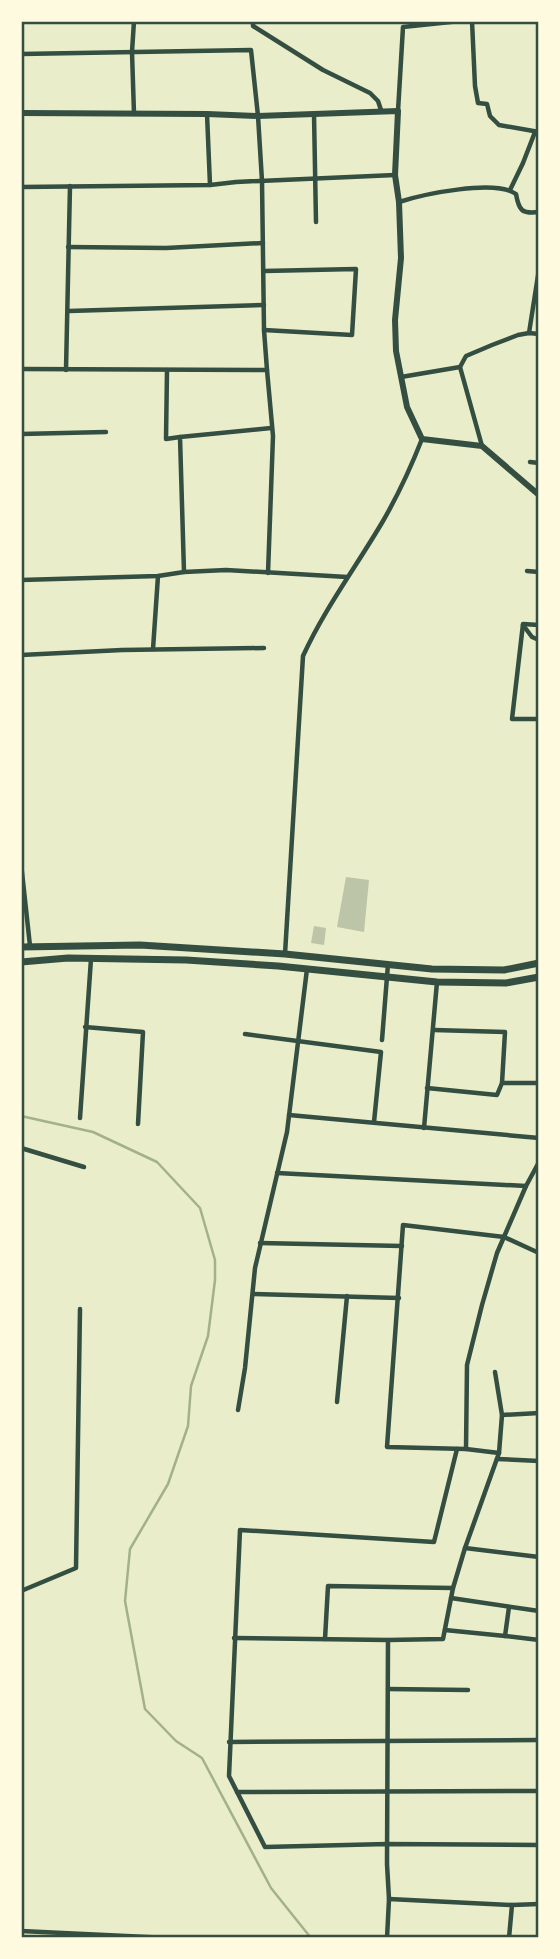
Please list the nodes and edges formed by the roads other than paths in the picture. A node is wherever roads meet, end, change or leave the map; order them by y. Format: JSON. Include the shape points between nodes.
{"nodes":[{"id":1,"x":134,"y":21,"type":"edge"},
{"id":2,"x":253,"y":21,"type":"edge"},
{"id":3,"x":460,"y":21,"type":"edge"},
{"id":4,"x":472,"y":21,"type":"edge"},
{"id":5,"x":132,"y":52,"type":"junction"},
{"id":6,"x":21,"y":54,"type":"edge"},
{"id":7,"x":382,"y":110,"type":"junction"},
{"id":8,"x":398,"y":111,"type":"junction"},
{"id":9,"x":21,"y":113,"type":"edge"},
{"id":10,"x":314,"y":113,"type":"junction"},
{"id":11,"x":134,"y":114,"type":"junction"},
{"id":12,"x":207,"y":114,"type":"junction"},
{"id":13,"x":258,"y":116,"type":"junction"},
{"id":14,"x":537,"y":132,"type":"edge"},
{"id":15,"x":395,"y":175,"type":"junction"},
{"id":16,"x":316,"y":180,"type":"junction"},
{"id":17,"x":262,"y":181,"type":"junction"},
{"id":18,"x":210,"y":185,"type":"junction"},
{"id":19,"x":71,"y":186,"type":"junction"},
{"id":20,"x":21,"y":187,"type":"edge"},
{"id":21,"x":510,"y":190,"type":"junction"},
{"id":22,"x":399,"y":202,"type":"junction"},
{"id":23,"x":539,"y":212,"type":"edge"},
{"id":24,"x":316,"y":222,"type":"dead end"},
{"id":25,"x":263,"y":243,"type":"junction"},
{"id":26,"x":68,"y":247,"type":"junction"},
{"id":27,"x":539,"y":269,"type":"edge"},
{"id":28,"x":264,"y":271,"type":"junction"},
{"id":29,"x":264,"y":305,"type":"junction"},
{"id":30,"x":69,"y":311,"type":"junction"},
{"id":31,"x":264,"y":330,"type":"junction"},
{"id":32,"x":529,"y":333,"type":"junction"},
{"id":33,"x":539,"y":334,"type":"edge"},
{"id":34,"x":460,"y":367,"type":"junction"},
{"id":35,"x":21,"y":369,"type":"edge"},
{"id":36,"x":66,"y":370,"type":"junction"},
{"id":37,"x":167,"y":370,"type":"junction"},
{"id":38,"x":267,"y":370,"type":"junction"},
{"id":39,"x":401,"y":377,"type":"junction"},
{"id":40,"x":271,"y":428,"type":"junction"},
{"id":41,"x":106,"y":432,"type":"dead end"},
{"id":42,"x":21,"y":433,"type":"edge"},
{"id":43,"x":180,"y":437,"type":"junction"},
{"id":44,"x":422,"y":439,"type":"junction"},
{"id":45,"x":482,"y":446,"type":"junction"},
{"id":46,"x":530,"y":462,"type":"dead end"},
{"id":47,"x":539,"y":463,"type":"edge"},
{"id":48,"x":539,"y":495,"type":"edge"},
{"id":49,"x":527,"y":570,"type":"dead end"},
{"id":50,"x":184,"y":572,"type":"junction"},
{"id":51,"x":539,"y":572,"type":"edge"},
{"id":52,"x":268,"y":573,"type":"junction"},
{"id":53,"x":158,"y":576,"type":"junction"},
{"id":54,"x":347,"y":577,"type":"junction"},
{"id":55,"x":21,"y":580,"type":"edge"},
{"id":56,"x":523,"y":624,"type":"junction"},
{"id":57,"x":539,"y":625,"type":"edge"},
{"id":58,"x":539,"y":640,"type":"edge"},
{"id":59,"x":264,"y":648,"type":"dead end"},
{"id":60,"x":153,"y":649,"type":"junction"},
{"id":61,"x":21,"y":654,"type":"edge"},
{"id":62,"x":539,"y":719,"type":"edge"},
{"id":63,"x":21,"y":863,"type":"edge"},
{"id":64,"x":25,"y":946,"type":"edge"},
{"id":65,"x":285,"y":954,"type":"junction"},
{"id":66,"x":91,"y":958,"type":"junction"},
{"id":67,"x":21,"y":962,"type":"edge"},
{"id":68,"x":539,"y":963,"type":"edge"},
{"id":69,"x":388,"y":964,"type":"junction"},
{"id":70,"x":418,"y":968,"type":"junction"},
{"id":71,"x":307,"y":969,"type":"junction"},
{"id":72,"x":539,"y":977,"type":"edge"},
{"id":73,"x":388,"y":978,"type":"junction"},
{"id":74,"x":418,"y":980,"type":"junction"},
{"id":75,"x":438,"y":982,"type":"junction"},
{"id":76,"x":85,"y":1027,"type":"junction"},
{"id":77,"x":434,"y":1030,"type":"junction"},
{"id":78,"x":245,"y":1034,"type":"dead end"},
{"id":79,"x":383,"y":1040,"type":"dead end"},
{"id":80,"x":298,"y":1041,"type":"junction"},
{"id":81,"x":502,"y":1083,"type":"junction"},
{"id":82,"x":539,"y":1083,"type":"edge"},
{"id":83,"x":427,"y":1087,"type":"junction"},
{"id":84,"x":289,"y":1115,"type":"junction"},
{"id":85,"x":80,"y":1118,"type":"dead end"},
{"id":86,"x":374,"y":1122,"type":"junction"},
{"id":87,"x":138,"y":1124,"type":"dead end"},
{"id":88,"x":424,"y":1128,"type":"junction"},
{"id":89,"x":539,"y":1138,"type":"edge"},
{"id":90,"x":21,"y":1148,"type":"edge"},
{"id":91,"x":539,"y":1163,"type":"edge"},
{"id":92,"x":84,"y":1167,"type":"dead end"},
{"id":93,"x":277,"y":1173,"type":"junction"},
{"id":94,"x":526,"y":1186,"type":"junction"},
{"id":95,"x":504,"y":1237,"type":"junction"},
{"id":96,"x":260,"y":1243,"type":"junction"},
{"id":97,"x":402,"y":1246,"type":"junction"},
{"id":98,"x":539,"y":1253,"type":"edge"},
{"id":99,"x":253,"y":1294,"type":"junction"},
{"id":100,"x":347,"y":1296,"type":"junction"},
{"id":101,"x":399,"y":1298,"type":"junction"},
{"id":102,"x":80,"y":1309,"type":"dead end"},
{"id":103,"x":495,"y":1372,"type":"dead end"},
{"id":104,"x":337,"y":1402,"type":"dead end"},
{"id":105,"x":238,"y":1410,"type":"dead end"},
{"id":106,"x":539,"y":1413,"type":"edge"},
{"id":107,"x":502,"y":1415,"type":"junction"},
{"id":108,"x":461,"y":1449,"type":"junction"},
{"id":109,"x":498,"y":1456,"type":"junction"},
{"id":110,"x":539,"y":1461,"type":"edge"},
{"id":111,"x":465,"y":1548,"type":"junction"},
{"id":112,"x":539,"y":1557,"type":"edge"},
{"id":113,"x":453,"y":1588,"type":"junction"},
{"id":114,"x":21,"y":1591,"type":"edge"},
{"id":115,"x":451,"y":1598,"type":"junction"},
{"id":116,"x":509,"y":1607,"type":"junction"},
{"id":117,"x":539,"y":1611,"type":"edge"},
{"id":118,"x":445,"y":1630,"type":"junction"},
{"id":119,"x":505,"y":1636,"type":"junction"},
{"id":120,"x":234,"y":1638,"type":"junction"},
{"id":121,"x":325,"y":1639,"type":"junction"},
{"id":122,"x":388,"y":1640,"type":"junction"},
{"id":123,"x":539,"y":1640,"type":"edge"},
{"id":124,"x":388,"y":1689,"type":"junction"},
{"id":125,"x":468,"y":1690,"type":"dead end"},
{"id":126,"x":539,"y":1740,"type":"edge"},
{"id":127,"x":387,"y":1741,"type":"junction"},
{"id":128,"x":229,"y":1742,"type":"junction"},
{"id":129,"x":387,"y":1790,"type":"junction"},
{"id":130,"x":539,"y":1791,"type":"edge"},
{"id":131,"x":237,"y":1792,"type":"junction"},
{"id":132,"x":387,"y":1844,"type":"junction"},
{"id":133,"x":539,"y":1845,"type":"edge"},
{"id":134,"x":389,"y":1899,"type":"junction"},
{"id":135,"x":539,"y":1904,"type":"edge"},
{"id":136,"x":512,"y":1905,"type":"junction"},
{"id":137,"x":21,"y":1931,"type":"edge"},
{"id":138,"x":168,"y":1938,"type":"edge"},
{"id":139,"x":387,"y":1938,"type":"edge"},
{"id":140,"x":509,"y":1938,"type":"edge"}],
"edges":[{"from":1,"to":5,"type":"street"},
{"from":2,"to":7,"type":"street","via":[[253,26],[323,70],[370,93]]},
{"from":3,"to":8,"type":"street","via":[[403,27]]},
{"from":4,"to":14,"type":"street","via":[[478,103],[488,104],[490,116],[499,125]]},
{"from":5,"to":6,"type":"street"},
{"from":5,"to":11,"type":"street"},
{"from":5,"to":13,"type":"street","via":[[251,50]]},
{"from":7,"to":8,"type":"street"},
{"from":7,"to":10,"type":"street"},
{"from":8,"to":15,"type":"street"},
{"from":9,"to":11,"type":"street"},
{"from":10,"to":13,"type":"street"},
{"from":10,"to":16,"type":"street"},
{"from":11,"to":12,"type":"street"},
{"from":12,"to":13,"type":"street"},
{"from":12,"to":18,"type":"street"},
{"from":13,"to":17,"type":"street"},
{"from":14,"to":21,"type":"street"},
{"from":15,"to":16,"type":"street"},
{"from":15,"to":22,"type":"street"},
{"from":16,"to":17,"type":"street"},
{"from":16,"to":24,"type":"street"},
{"from":17,"to":18,"type":"street"},
{"from":17,"to":25,"type":"street"},
{"from":18,"to":19,"type":"street"},
{"from":19,"to":20,"type":"street"},
{"from":19,"to":26,"type":"street"},
{"from":21,"to":22,"type":"street","via":[[466,190]]},
{"from":21,"to":23,"type":"street","via":[[516,194],[519,208]]},
{"from":22,"to":39,"type":"street","via":[[401,258],[395,320]]},
{"from":25,"to":26,"type":"street"},
{"from":25,"to":28,"type":"street"},
{"from":26,"to":30,"type":"street"},
{"from":27,"to":32,"type":"street"},
{"from":28,"to":29,"type":"street"},
{"from":28,"to":31,"type":"street","via":[[356,269],[352,335]]},
{"from":29,"to":30,"type":"street"},
{"from":29,"to":31,"type":"street"},
{"from":30,"to":36,"type":"street"},
{"from":31,"to":38,"type":"street"},
{"from":32,"to":33,"type":"street"},
{"from":32,"to":34,"type":"street","via":[[466,356]]},
{"from":34,"to":39,"type":"street"},
{"from":34,"to":45,"type":"street"},
{"from":35,"to":36,"type":"street"},
{"from":36,"to":37,"type":"street"},
{"from":37,"to":38,"type":"street"},
{"from":37,"to":43,"type":"street","via":[[166,439]]},
{"from":38,"to":40,"type":"street"},
{"from":39,"to":44,"type":"street","via":[[407,407]]},
{"from":40,"to":43,"type":"street"},
{"from":40,"to":52,"type":"street"},
{"from":41,"to":42,"type":"street"},
{"from":43,"to":50,"type":"street"},
{"from":44,"to":45,"type":"street"},
{"from":44,"to":54,"type":"street","via":[[407,477]]},
{"from":45,"to":48,"type":"street"},
{"from":46,"to":47,"type":"street"},
{"from":49,"to":51,"type":"street"},
{"from":50,"to":52,"type":"street"},
{"from":50,"to":53,"type":"street"},
{"from":52,"to":54,"type":"street"},
{"from":53,"to":55,"type":"street"},
{"from":53,"to":60,"type":"street"},
{"from":54,"to":65,"type":"street","via":[[303,656]]},
{"from":56,"to":57,"type":"street"},
{"from":56,"to":58,"type":"street"},
{"from":56,"to":62,"type":"street","via":[[512,719]]},
{"from":59,"to":60,"type":"street"},
{"from":60,"to":61,"type":"street"},
{"from":63,"to":64,"type":"street"},
{"from":64,"to":65,"type":"main road","via":[[140,944]]},
{"from":65,"to":69,"type":"main road"},
{"from":66,"to":67,"type":"main road"},
{"from":66,"to":71,"type":"main road"},
{"from":66,"to":76,"type":"street"},
{"from":68,"to":70,"type":"main road","via":[[504,970]]},
{"from":69,"to":70,"type":"main road"},
{"from":69,"to":73,"type":"street"},
{"from":70,"to":74,"type":"main road"},
{"from":71,"to":73,"type":"main road"},
{"from":71,"to":80,"type":"street"},
{"from":72,"to":75,"type":"main road","via":[[506,983]]},
{"from":73,"to":74,"type":"main road"},
{"from":73,"to":79,"type":"street"},
{"from":74,"to":75,"type":"main road"},
{"from":75,"to":77,"type":"street"},
{"from":76,"to":85,"type":"street"},
{"from":76,"to":87,"type":"street","via":[[143,1032]]},
{"from":77,"to":81,"type":"street","via":[[505,1032]]},
{"from":77,"to":83,"type":"street"},
{"from":78,"to":80,"type":"street"},
{"from":80,"to":84,"type":"street"},
{"from":80,"to":86,"type":"street","via":[[381,1052]]},
{"from":81,"to":82,"type":"street"},
{"from":81,"to":83,"type":"street","via":[[497,1095]]},
{"from":83,"to":88,"type":"street"},
{"from":84,"to":86,"type":"street"},
{"from":84,"to":93,"type":"street"},
{"from":86,"to":88,"type":"street"},
{"from":88,"to":89,"type":"street"},
{"from":90,"to":92,"type":"street"},
{"from":91,"to":94,"type":"street"},
{"from":93,"to":94,"type":"street"},
{"from":93,"to":96,"type":"street"},
{"from":94,"to":95,"type":"street"},
{"from":95,"to":97,"type":"street","via":[[403,1225]]},
{"from":95,"to":98,"type":"street"},
{"from":95,"to":108,"type":"street","via":[[467,1365]]},
{"from":96,"to":97,"type":"street"},
{"from":96,"to":99,"type":"street"},
{"from":97,"to":101,"type":"street"},
{"from":99,"to":100,"type":"street"},
{"from":99,"to":105,"type":"street"},
{"from":100,"to":101,"type":"street"},
{"from":100,"to":104,"type":"street"},
{"from":101,"to":108,"type":"street","via":[[387,1447]]},
{"from":102,"to":114,"type":"street","via":[[75,1568]]},
{"from":103,"to":107,"type":"street"},
{"from":106,"to":107,"type":"street"},
{"from":107,"to":109,"type":"street"},
{"from":108,"to":109,"type":"street"},
{"from":108,"to":120,"type":"street","via":[[434,1542],[240,1530]]},
{"from":109,"to":110,"type":"street"},
{"from":109,"to":111,"type":"street"},
{"from":111,"to":112,"type":"street"},
{"from":111,"to":113,"type":"street"},
{"from":113,"to":115,"type":"street"},
{"from":113,"to":121,"type":"street","via":[[328,1586]]},
{"from":115,"to":116,"type":"street"},
{"from":115,"to":118,"type":"street"},
{"from":116,"to":117,"type":"street"},
{"from":116,"to":119,"type":"street"},
{"from":118,"to":119,"type":"street"},
{"from":118,"to":122,"type":"street","via":[[443,1639]]},
{"from":119,"to":123,"type":"street"},
{"from":120,"to":121,"type":"street"},
{"from":120,"to":128,"type":"street"},
{"from":121,"to":122,"type":"street"},
{"from":122,"to":124,"type":"street"},
{"from":124,"to":125,"type":"street"},
{"from":124,"to":127,"type":"street"},
{"from":126,"to":127,"type":"street"},
{"from":127,"to":128,"type":"street"},
{"from":127,"to":129,"type":"street"},
{"from":128,"to":131,"type":"street","via":[[229,1776]]},
{"from":129,"to":130,"type":"street"},
{"from":129,"to":131,"type":"street"},
{"from":129,"to":132,"type":"street"},
{"from":131,"to":132,"type":"street","via":[[265,1847]]},
{"from":132,"to":133,"type":"street"},
{"from":132,"to":134,"type":"street"},
{"from":134,"to":136,"type":"street"},
{"from":134,"to":139,"type":"street"},
{"from":135,"to":136,"type":"street"},
{"from":136,"to":140,"type":"street"},
{"from":137,"to":138,"type":"street"}]}
